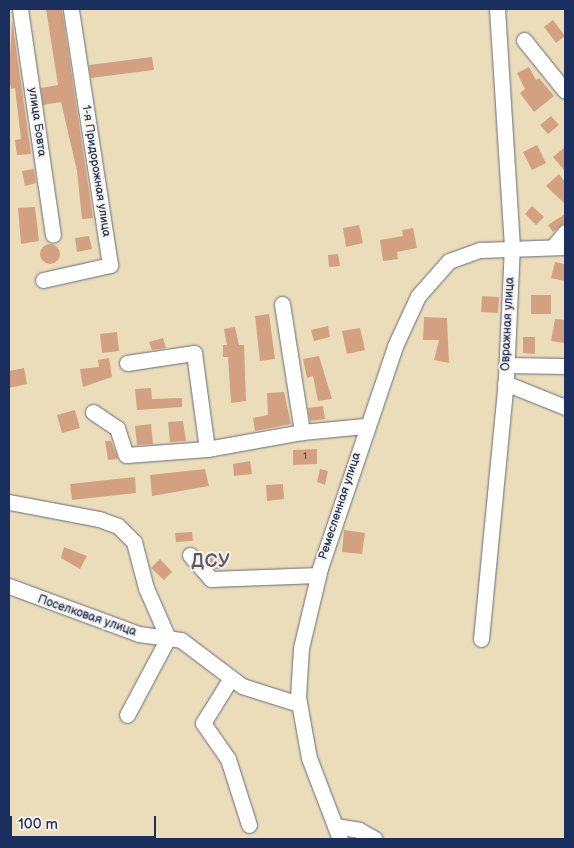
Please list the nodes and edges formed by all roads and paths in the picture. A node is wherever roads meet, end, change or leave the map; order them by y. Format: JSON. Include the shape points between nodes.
{"nodes":[{"id":1,"x":20,"y":9,"type":"edge"},
{"id":2,"x":71,"y":9,"type":"edge"},
{"id":3,"x":497,"y":9,"type":"edge"},
{"id":4,"x":524,"y":40,"type":"dead end"},
{"id":5,"x":565,"y":91,"type":"edge"},
{"id":6,"x":565,"y":232,"type":"edge"},
{"id":7,"x":53,"y":235,"type":"dead end"},
{"id":8,"x":517,"y":246,"type":"junction"},
{"id":9,"x":559,"y":247,"type":"edge"},
{"id":10,"x":43,"y":280,"type":"dead end"},
{"id":11,"x":282,"y":304,"type":"dead end"},
{"id":12,"x":127,"y":363,"type":"dead end"},
{"id":13,"x":506,"y":365,"type":"junction"},
{"id":14,"x":565,"y":366,"type":"edge"},
{"id":15,"x":505,"y":382,"type":"junction"},
{"id":16,"x":565,"y":407,"type":"edge"},
{"id":17,"x":93,"y":412,"type":"dead end"},
{"id":18,"x":365,"y":426,"type":"junction"},
{"id":19,"x":302,"y":432,"type":"junction"},
{"id":20,"x":207,"y":449,"type":"junction"},
{"id":21,"x":9,"y":502,"type":"edge"},
{"id":22,"x":190,"y":555,"type":"dead end"},
{"id":23,"x":318,"y":575,"type":"junction"},
{"id":24,"x":9,"y":586,"type":"edge"},
{"id":25,"x":168,"y":638,"type":"junction"},
{"id":26,"x":481,"y":640,"type":"dead end"},
{"id":27,"x":231,"y":678,"type":"junction"},
{"id":28,"x":299,"y":704,"type":"junction"},
{"id":29,"x":128,"y":716,"type":"dead end"},
{"id":30,"x":249,"y":825,"type":"dead end"},
{"id":31,"x":337,"y":833,"type":"edge"},
{"id":32,"x":375,"y":839,"type":"edge"}],
"edges":[{"from":1,"to":7,"type":"street","name":"улица Бовта"},
{"from":2,"to":10,"type":"street","name":"1-я Придорожная улица","via":[[110,265]]},
{"from":3,"to":8,"type":"street","name":"Овражная улица"},
{"from":4,"to":5,"type":"street"},
{"from":6,"to":9,"type":"street"},
{"from":8,"to":9,"type":"street","name":"Ремесленная улица"},
{"from":8,"to":13,"type":"street","name":"Овражная улица"},
{"from":8,"to":18,"type":"street","name":"Ремесленная улица","via":[[465,254],[449,261],[426,284],[409,314]]},
{"from":11,"to":19,"type":"street"},
{"from":12,"to":20,"type":"street","via":[[194,353]]},
{"from":13,"to":14,"type":"street"},
{"from":13,"to":15,"type":"street","name":"Овражная улица"},
{"from":15,"to":16,"type":"street"},
{"from":15,"to":26,"type":"street","name":"Овражная улица"},
{"from":17,"to":20,"type":"street","via":[[117,428],[126,455]]},
{"from":18,"to":19,"type":"street"},
{"from":18,"to":23,"type":"street","name":"Ремесленная улица"},
{"from":19,"to":20,"type":"street"},
{"from":21,"to":25,"type":"street","via":[[118,526],[134,542],[146,588]]},
{"from":22,"to":23,"type":"street","via":[[211,579]]},
{"from":23,"to":28,"type":"street","name":"Ремесленная улица","via":[[300,648]]},
{"from":24,"to":25,"type":"street","name":"Поселковая улица","via":[[139,634]]},
{"from":25,"to":27,"type":"street","name":"Поселковая улица","via":[[181,640]]},
{"from":25,"to":29,"type":"street"},
{"from":27,"to":28,"type":"street","name":"Поселковая улица","via":[[242,686]]},
{"from":27,"to":30,"type":"street","via":[[203,723],[228,759]]},
{"from":28,"to":31,"type":"street","name":"Ремесленная улица","via":[[309,758]]},
{"from":31,"to":32,"type":"street","via":[[359,830]]}]}
